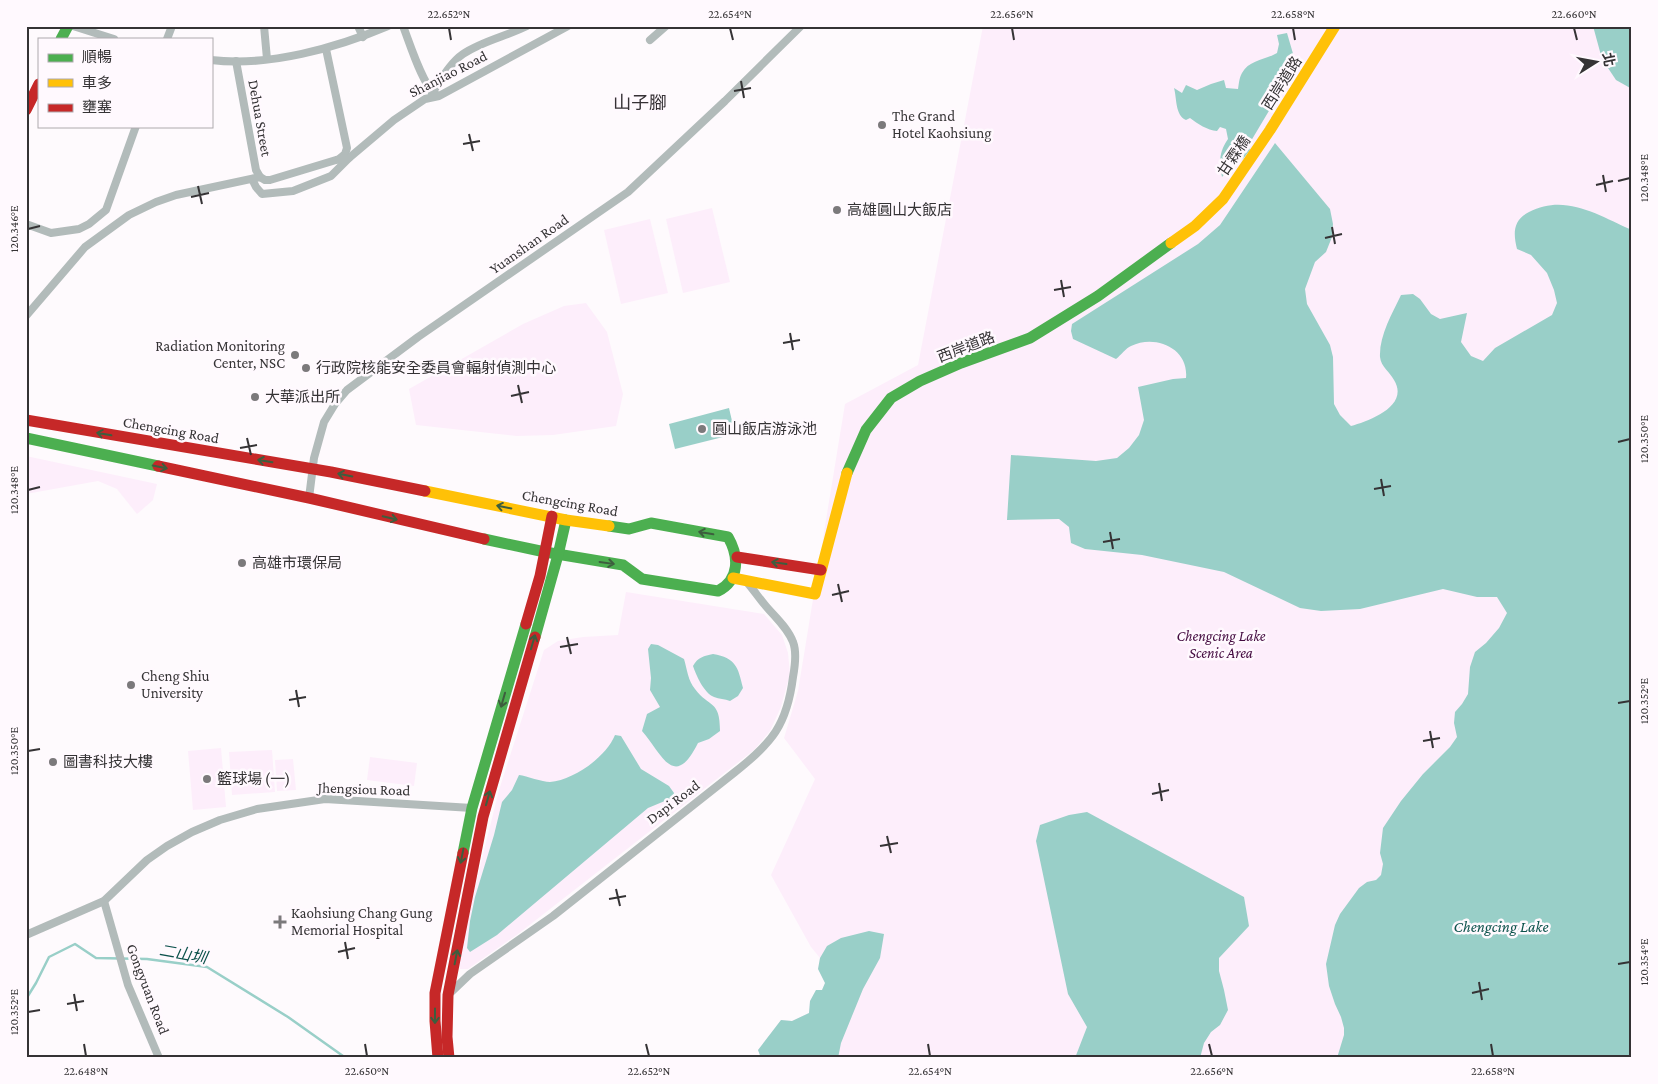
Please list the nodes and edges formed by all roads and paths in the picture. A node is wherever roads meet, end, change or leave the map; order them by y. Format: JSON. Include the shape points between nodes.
{"nodes":[{"id":1,"x":68,"y":26,"type":"edge"},
{"id":2,"x":73,"y":26,"type":"edge"},
{"id":3,"x":172,"y":26,"type":"edge"},
{"id":4,"x":264,"y":26,"type":"edge"},
{"id":5,"x":358,"y":26,"type":"edge"},
{"id":6,"x":388,"y":26,"type":"edge"},
{"id":7,"x":403,"y":26,"type":"edge"},
{"id":8,"x":527,"y":26,"type":"edge"},
{"id":9,"x":568,"y":26,"type":"edge"},
{"id":10,"x":666,"y":26,"type":"edge"},
{"id":11,"x":801,"y":26,"type":"edge"},
{"id":12,"x":1335,"y":26,"type":"edge"},
{"id":13,"x":363,"y":37,"type":"junction"},
{"id":14,"x":62,"y":38,"type":"edge"},
{"id":15,"x":111,"y":38,"type":"edge"},
{"id":16,"x":167,"y":38,"type":"edge"},
{"id":17,"x":650,"y":40,"type":"dead end"},
{"id":18,"x":326,"y":49,"type":"junction"},
{"id":19,"x":267,"y":59,"type":"junction"},
{"id":20,"x":212,"y":60,"type":"edge"},
{"id":21,"x":236,"y":61,"type":"junction"},
{"id":22,"x":38,"y":86,"type":"edge"},
{"id":23,"x":436,"y":95,"type":"junction"},
{"id":24,"x":26,"y":110,"type":"edge"},
{"id":25,"x":135,"y":128,"type":"edge"},
{"id":26,"x":1270,"y":130,"type":"joint"},
{"id":27,"x":349,"y":158,"type":"junction"},
{"id":28,"x":336,"y":160,"type":"junction"},
{"id":29,"x":256,"y":178,"type":"junction"},
{"id":30,"x":1224,"y":199,"type":"joint"},
{"id":31,"x":26,"y":224,"type":"edge"},
{"id":32,"x":26,"y":316,"type":"edge"},
{"id":33,"x":26,"y":420,"type":"edge"},
{"id":34,"x":26,"y":438,"type":"edge"},
{"id":35,"x":313,"y":469,"type":"junction"},
{"id":36,"x":309,"y":498,"type":"junction"},
{"id":37,"x":552,"y":516,"type":"junction"},
{"id":38,"x":566,"y":520,"type":"junction"},
{"id":39,"x":545,"y":552,"type":"junction"},
{"id":40,"x":558,"y":555,"type":"junction"},
{"id":41,"x":737,"y":558,"type":"junction"},
{"id":42,"x":821,"y":570,"type":"junction"},
{"id":43,"x":733,"y":578,"type":"junction"},
{"id":44,"x":746,"y":581,"type":"junction"},
{"id":45,"x":472,"y":808,"type":"junction"},
{"id":46,"x":104,"y":901,"type":"junction"},
{"id":47,"x":26,"y":935,"type":"edge"},
{"id":48,"x":448,"y":995,"type":"junction"},
{"id":49,"x":159,"y":1058,"type":"edge"},
{"id":50,"x":438,"y":1058,"type":"edge"},
{"id":51,"x":450,"y":1058,"type":"edge"}],
"edges":[{"from":1,"to":14,"type":"main road"},
{"from":2,"to":15,"type":"street"},
{"from":3,"to":16,"type":"street"},
{"from":4,"to":19,"type":"street"},
{"from":5,"to":13,"type":"street"},
{"from":6,"to":13,"type":"street"},
{"from":7,"to":23,"type":"street","via":[[426,85]]},
{"from":8,"to":23,"type":"street","via":[[463,54],[448,69]]},
{"from":9,"to":23,"type":"street","name":"Shanjiao Road"},
{"from":10,"to":17,"type":"street"},
{"from":11,"to":35,"type":"street","name":"Yuanshan Road","via":[[628,192],[347,390],[324,422]]},
{"from":12,"to":26,"type":"main road","name":"西岸道路"},
{"from":13,"to":18,"type":"street"},
{"from":18,"to":19,"type":"street"},
{"from":18,"to":28,"type":"street","via":[[347,148],[345,154]]},
{"from":19,"to":21,"type":"street"},
{"from":20,"to":21,"type":"street"},
{"from":21,"to":29,"type":"street","name":"Dehua Street"},
{"from":22,"to":24,"type":"main road"},
{"from":23,"to":27,"type":"street","name":"Shanjiao Road","via":[[394,120]]},
{"from":25,"to":31,"type":"street","via":[[106,210],[79,229],[51,233]]},
{"from":26,"to":30,"type":"main road","name":"甘霖橋"},
{"from":27,"to":28,"type":"street"},
{"from":27,"to":29,"type":"street","name":"Shanjiao Road","via":[[330,176],[293,191],[262,194],[256,187]]},
{"from":28,"to":29,"type":"street","via":[[270,180]]},
{"from":29,"to":32,"type":"street","via":[[176,195],[129,215],[85,248]]},
{"from":30,"to":42,"type":"main road","name":"西岸道路","via":[[1195,226],[1149,260],[1030,338],[961,363],[890,398],[866,430],[846,477]]},
{"from":35,"to":33,"type":"main road","name":"Chengcing Road","one_way":true},
{"from":34,"to":36,"type":"main road","one_way":true},
{"from":35,"to":36,"type":"street","name":"Yuanshan Road"},
{"from":37,"to":35,"type":"main road","name":"Chengcing Road","one_way":true},
{"from":36,"to":39,"type":"main road","one_way":true},
{"from":37,"to":38,"type":"main road","name":"Chengcing Road"},
{"from":37,"to":39,"type":"main road"},
{"from":38,"to":40,"type":"main road"},
{"from":41,"to":38,"type":"main road","name":"Chengcing Road","one_way":true,"via":[[734,544],[728,537],[651,523],[629,529]]},
{"from":39,"to":40,"type":"main road"},
{"from":39,"to":45,"type":"main road","one_way":true},
{"from":40,"to":43,"type":"main road","one_way":true,"via":[[623,565],[642,579],[718,592],[725,589]]},
{"from":48,"to":40,"type":"main road","one_way":true,"via":[[483,818]]},
{"from":42,"to":41,"type":"main road","one_way":true},
{"from":41,"to":43,"type":"main road"},
{"from":42,"to":44,"type":"main road","name":"西岸道路","via":[[815,594]]},
{"from":43,"to":44,"type":"main road"},
{"from":44,"to":48,"type":"street","name":"Dapi Road","via":[[782,623],[793,643],[795,664],[791,691],[784,718],[774,737],[743,766],[553,916],[470,974]]},
{"from":45,"to":46,"type":"street","name":"Jhengsiou Road","via":[[324,799],[257,809],[220,820],[167,846],[147,860]]},
{"from":45,"to":50,"type":"main road","one_way":true,"via":[[435,993]]},
{"from":46,"to":47,"type":"street"},
{"from":46,"to":49,"type":"street","name":"Gongyuan Road","via":[[128,985]]},
{"from":48,"to":51,"type":"main road"}]}
